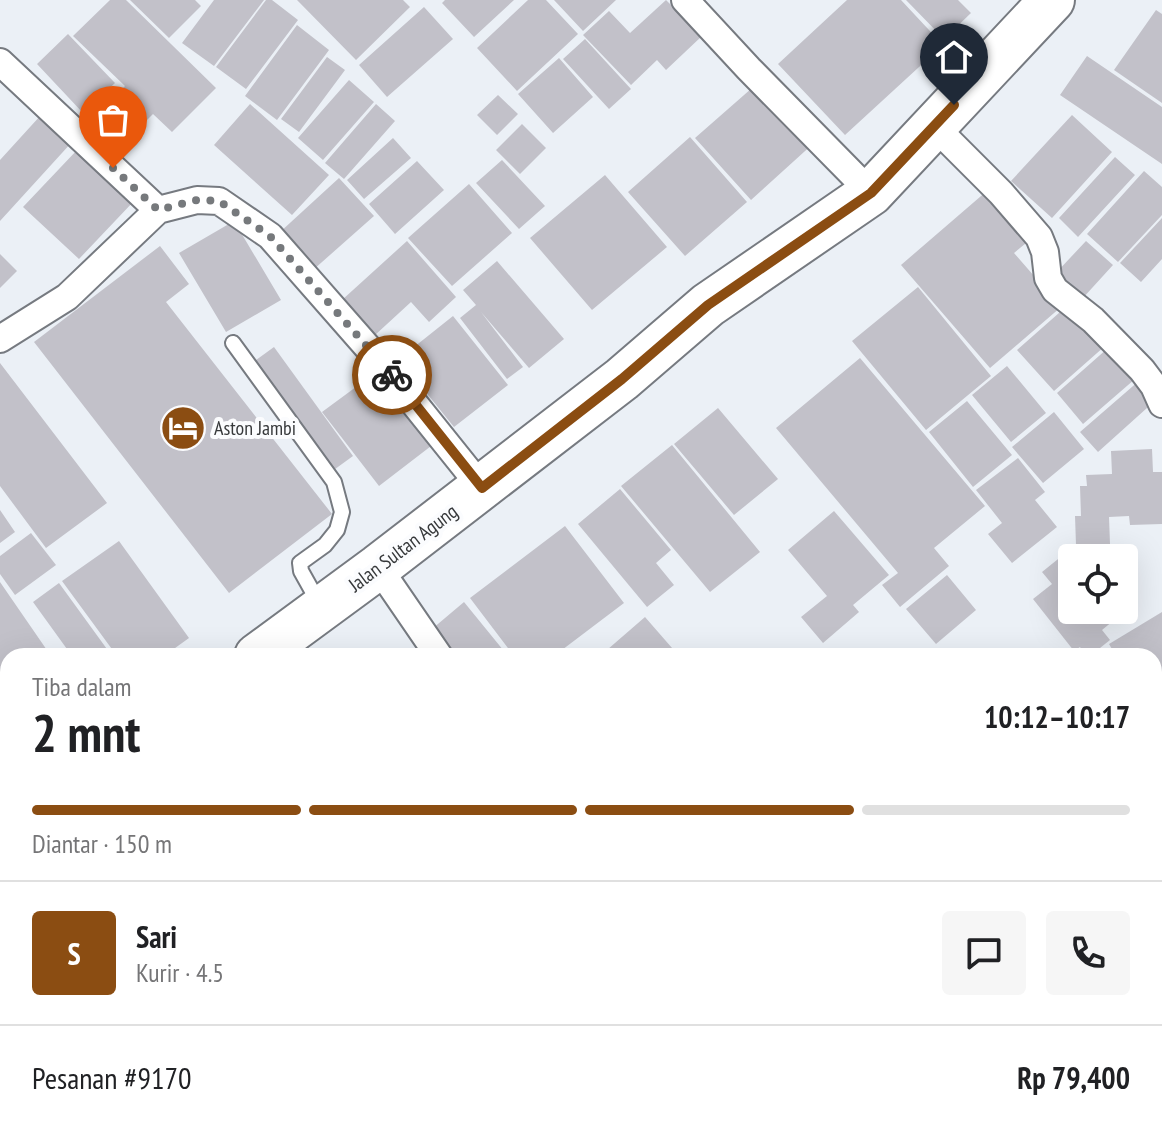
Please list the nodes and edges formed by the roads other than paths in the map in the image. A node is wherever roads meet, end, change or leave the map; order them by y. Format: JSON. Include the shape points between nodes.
{"nodes":[{"id":1,"x":685,"y":0,"type":"edge"},
{"id":2,"x":1052,"y":0,"type":"edge"},
{"id":3,"x":0,"y":62,"type":"edge"},
{"id":4,"x":934,"y":126,"type":"junction"},
{"id":5,"x":871,"y":193,"type":"junction"},
{"id":6,"x":158,"y":210,"type":"junction"},
{"id":7,"x":0,"y":339,"type":"edge"},
{"id":8,"x":233,"y":343,"type":"dead end"},
{"id":9,"x":1162,"y":404,"type":"edge"},
{"id":10,"x":482,"y":488,"type":"junction"},
{"id":11,"x":378,"y":567,"type":"junction"},
{"id":12,"x":322,"y":608,"type":"junction"},
{"id":13,"x":268,"y":648,"type":"edge"},
{"id":14,"x":434,"y":648,"type":"edge"}],
"edges":[{"from":1,"to":5,"type":"street"},
{"from":2,"to":4,"type":"highway","name":"Jalan Sultan Agung"},
{"from":3,"to":6,"type":"street"},
{"from":4,"to":5,"type":"highway","name":"Jalan Sultan Agung"},
{"from":4,"to":9,"type":"street","via":[[1039,237],[1055,290],[1134,361]]},
{"from":5,"to":10,"type":"highway","name":"Jalan Sultan Agung","via":[[708,305]]},
{"from":6,"to":7,"type":"street","via":[[67,297]]},
{"from":6,"to":10,"type":"street","via":[[197,200],[219,201],[270,236]]},
{"from":8,"to":12,"type":"lane","via":[[334,482],[342,512],[337,530],[300,563]]},
{"from":10,"to":11,"type":"highway","name":"Jalan Sultan Agung"},
{"from":11,"to":12,"type":"highway","name":"Jalan Sultan Agung"},
{"from":11,"to":14,"type":"street"},
{"from":12,"to":13,"type":"highway","name":"Jalan Sultan Agung"}]}
